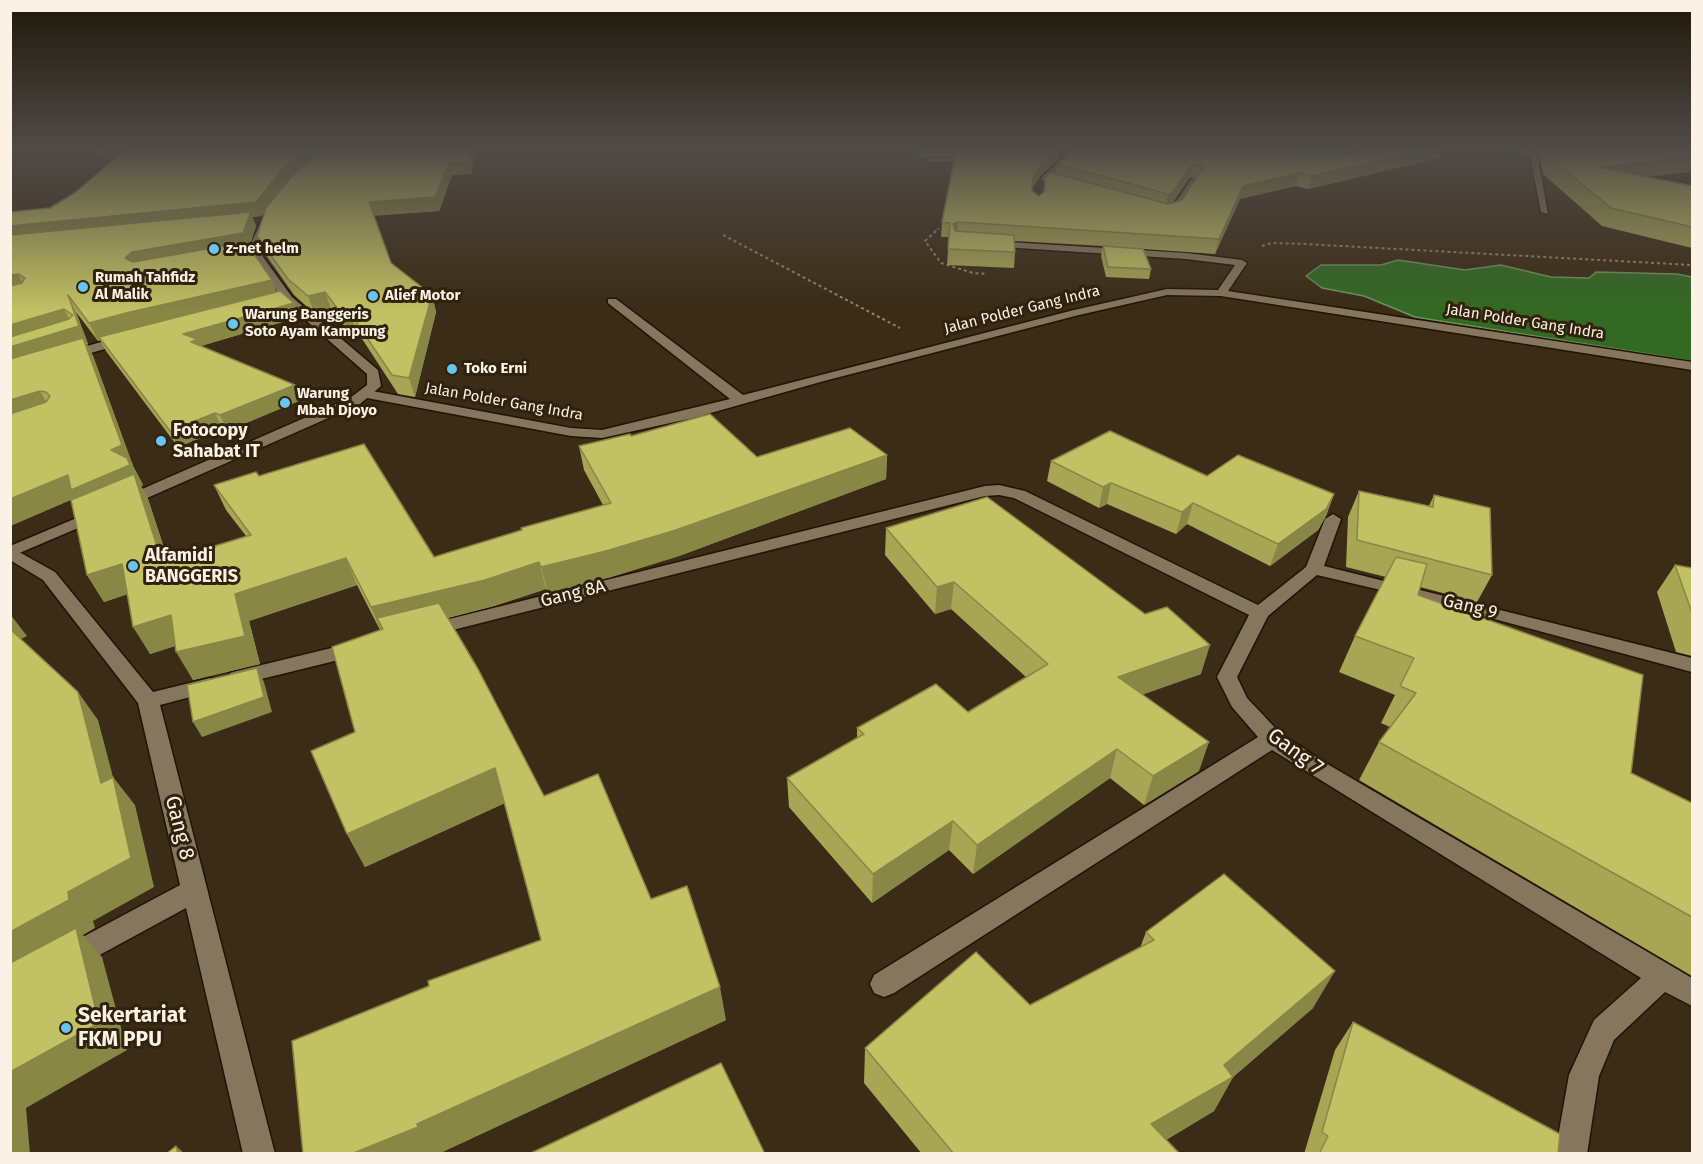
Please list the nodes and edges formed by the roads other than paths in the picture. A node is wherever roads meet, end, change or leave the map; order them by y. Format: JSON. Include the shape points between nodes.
{"nodes":[{"id":1,"x":1179,"y":203,"type":"edge"},
{"id":2,"x":1544,"y":203,"type":"edge"},
{"id":3,"x":278,"y":204,"type":"edge"},
{"id":4,"x":1156,"y":212,"type":"edge"},
{"id":5,"x":1545,"y":212,"type":"dead end"},
{"id":6,"x":981,"y":243,"type":"edge"},
{"id":7,"x":1221,"y":293,"type":"junction"},
{"id":8,"x":612,"y":301,"type":"dead end"},
{"id":9,"x":139,"y":335,"type":"edge"},
{"id":10,"x":49,"y":362,"type":"edge"},
{"id":11,"x":1692,"y":366,"type":"edge"},
{"id":12,"x":367,"y":394,"type":"junction"},
{"id":13,"x":740,"y":400,"type":"junction"},
{"id":14,"x":1333,"y":519,"type":"edge"},
{"id":15,"x":10,"y":552,"type":"edge"},
{"id":16,"x":1314,"y":569,"type":"junction"},
{"id":17,"x":1260,"y":613,"type":"junction"},
{"id":18,"x":416,"y":634,"type":"edge"},
{"id":19,"x":369,"y":645,"type":"edge"},
{"id":20,"x":1692,"y":665,"type":"edge"},
{"id":21,"x":148,"y":701,"type":"junction"},
{"id":22,"x":1272,"y":739,"type":"junction"},
{"id":23,"x":195,"y":890,"type":"junction"},
{"id":24,"x":51,"y":969,"type":"edge"},
{"id":25,"x":1664,"y":975,"type":"junction"},
{"id":26,"x":884,"y":984,"type":"dead end"},
{"id":27,"x":1692,"y":993,"type":"edge"},
{"id":28,"x":259,"y":1154,"type":"edge"},
{"id":29,"x":1571,"y":1154,"type":"edge"}],
"edges":[{"from":1,"to":4,"type":"street","via":[[1174,211]]},
{"from":2,"to":5,"type":"street"},
{"from":3,"to":12,"type":"street","via":[[259,222],[251,253],[283,300],[374,373],[374,386]]},
{"from":6,"to":7,"type":"street","via":[[1151,253],[1242,263]]},
{"from":7,"to":11,"type":"street","name":"Jalan Polder Gang Indra"},
{"from":7,"to":13,"type":"street","name":"Jalan Polder Gang Indra","via":[[1154,294]]},
{"from":8,"to":13,"type":"street"},
{"from":9,"to":10,"type":"street"},
{"from":12,"to":13,"type":"street","name":"Jalan Polder Gang Indra","via":[[589,434],[618,432]]},
{"from":12,"to":15,"type":"street"},
{"from":14,"to":16,"type":"street"},
{"from":15,"to":21,"type":"street","name":"Gang 8","via":[[49,576]]},
{"from":16,"to":17,"type":"street"},
{"from":16,"to":20,"type":"street","name":"Gang 9"},
{"from":17,"to":18,"type":"street","name":"Gang 8A","via":[[1044,505],[999,490]]},
{"from":17,"to":22,"type":"street","name":"Gang 7","via":[[1227,677],[1239,702]]},
{"from":19,"to":21,"type":"street"},
{"from":21,"to":23,"type":"street","name":"Gang 8"},
{"from":22,"to":25,"type":"street","name":"Gang 7"},
{"from":22,"to":26,"type":"street"},
{"from":23,"to":24,"type":"street"},
{"from":23,"to":28,"type":"street","name":"Gang 8"},
{"from":25,"to":27,"type":"street","name":"Gang 7"},
{"from":25,"to":29,"type":"street","via":[[1604,1030],[1584,1075]]}]}
